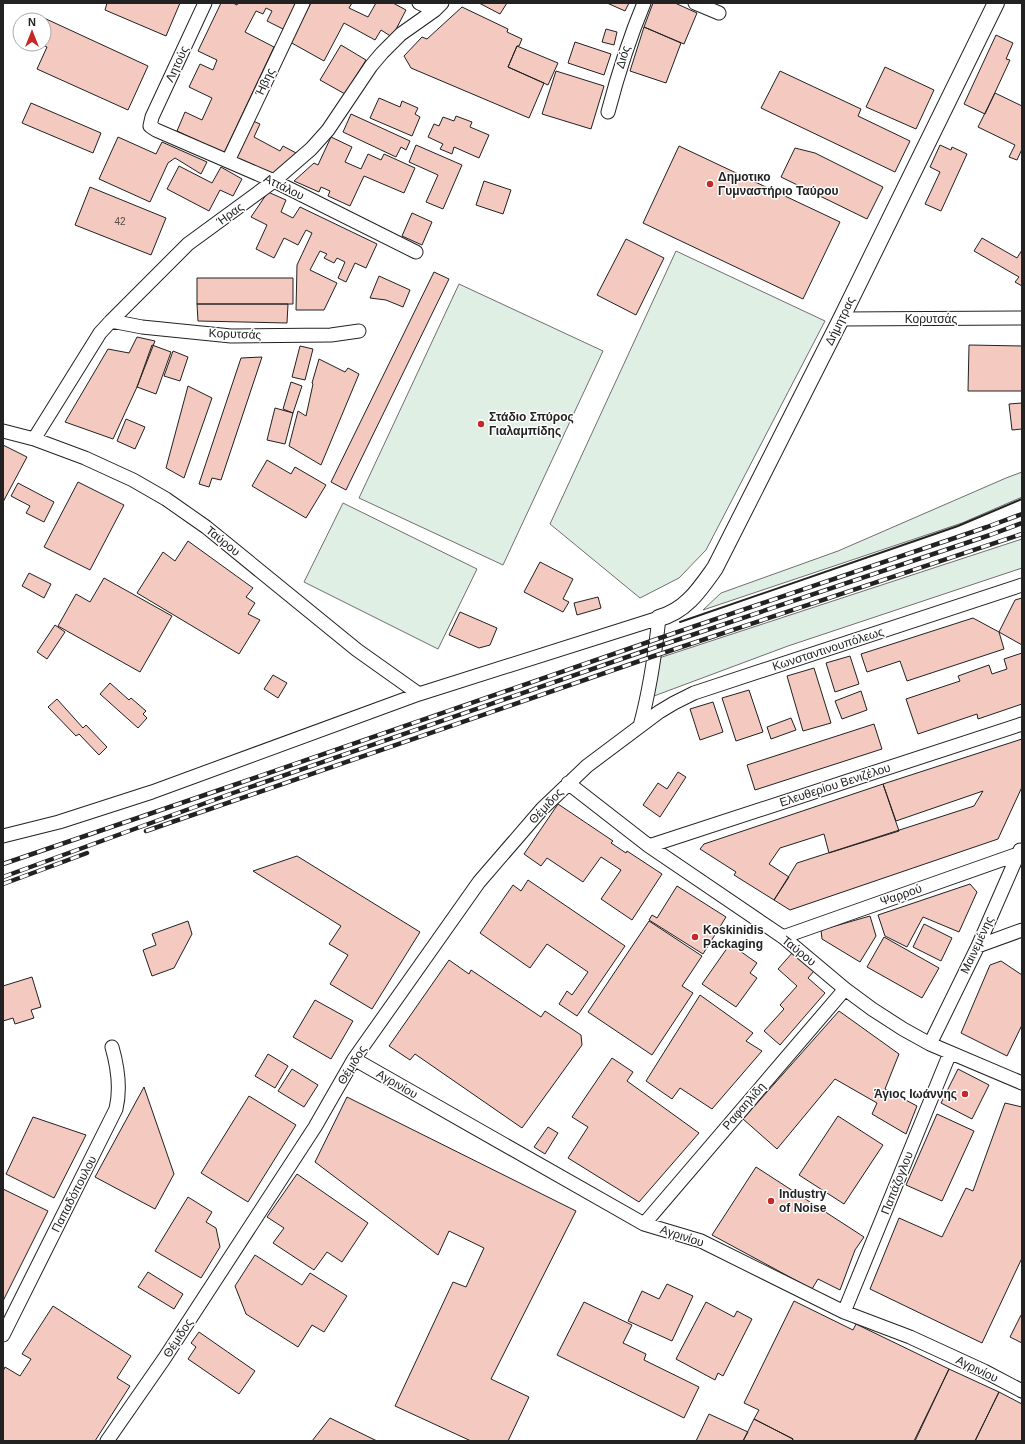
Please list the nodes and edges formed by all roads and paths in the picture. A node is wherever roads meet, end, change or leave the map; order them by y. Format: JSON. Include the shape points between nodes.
{"nodes":[{"id":1,"x":205,"y":3,"type":"edge"},
{"id":2,"x":303,"y":3,"type":"edge"},
{"id":3,"x":419,"y":3,"type":"edge"},
{"id":4,"x":644,"y":3,"type":"edge"},
{"id":5,"x":695,"y":3,"type":"edge"},
{"id":6,"x":996,"y":3,"type":"edge"},
{"id":7,"x":438,"y":7,"type":"edge"},
{"id":8,"x":719,"y":13,"type":"dead end"},
{"id":9,"x":608,"y":112,"type":"dead end"},
{"id":10,"x":150,"y":126,"type":"joint"},
{"id":11,"x":228,"y":161,"type":"junction"},
{"id":12,"x":274,"y":181,"type":"junction"},
{"id":13,"x":416,"y":252,"type":"dead end"},
{"id":14,"x":1022,"y":318,"type":"edge"},
{"id":15,"x":840,"y":319,"type":"junction"},
{"id":16,"x":111,"y":321,"type":"junction"},
{"id":17,"x":359,"y":331,"type":"dead end"},
{"id":18,"x":3,"y":431,"type":"edge"},
{"id":19,"x":34,"y":439,"type":"junction"},
{"id":20,"x":1022,"y":585,"type":"edge"},
{"id":21,"x":659,"y":618,"type":"junction"},
{"id":22,"x":419,"y":694,"type":"junction"},
{"id":23,"x":1022,"y":724,"type":"edge"},
{"id":24,"x":640,"y":726,"type":"junction"},
{"id":25,"x":568,"y":783,"type":"junction"},
{"id":26,"x":3,"y":836,"type":"edge"},
{"id":27,"x":649,"y":846,"type":"junction"},
{"id":28,"x":1020,"y":850,"type":"edge"},
{"id":29,"x":1022,"y":930,"type":"edge"},
{"id":30,"x":783,"y":937,"type":"junction"},
{"id":31,"x":978,"y":946,"type":"junction"},
{"id":32,"x":845,"y":989,"type":"junction"},
{"id":33,"x":930,"y":1044,"type":"junction"},
{"id":34,"x":112,"y":1047,"type":"dead end"},
{"id":35,"x":950,"y":1053,"type":"junction"},
{"id":36,"x":354,"y":1059,"type":"junction"},
{"id":37,"x":1022,"y":1083,"type":"edge"},
{"id":38,"x":644,"y":1224,"type":"junction"},
{"id":39,"x":844,"y":1312,"type":"junction"},
{"id":40,"x":3,"y":1335,"type":"edge"},
{"id":41,"x":1022,"y":1391,"type":"edge"},
{"id":42,"x":107,"y":1441,"type":"edge"}],
"edges":[{"from":1,"to":10,"type":"street","name":"Λητούς"},
{"from":2,"to":11,"type":"street","name":"Ήβης"},
{"from":3,"to":7,"type":"street"},
{"from":4,"to":9,"type":"street","name":"Διός","via":[[631,32]]},
{"from":5,"to":8,"type":"street"},
{"from":6,"to":15,"type":"street","name":"Δήμητρας"},
{"from":7,"to":12,"type":"street","name":"Ήρας","via":[[401,34],[382,53],[328,130],[311,149]]},
{"from":10,"to":11,"type":"street","name":"Αττάλου"},
{"from":11,"to":12,"type":"street","name":"Αττάλου"},
{"from":12,"to":13,"type":"street","name":"Αττάλου"},
{"from":12,"to":16,"type":"street","name":"Ήρας","via":[[188,244]]},
{"from":14,"to":15,"type":"street","name":"Κορυτσάς"},
{"from":15,"to":21,"type":"street","name":"Δήμητρας","via":[[715,568],[682,608]]},
{"from":16,"to":17,"type":"street","name":"Κορυτσάς","via":[[142,327],[231,336],[332,335]]},
{"from":16,"to":19,"type":"street","name":"Ήρας","via":[[100,333]]},
{"from":18,"to":19,"type":"street","name":"Ταύρου"},
{"from":19,"to":22,"type":"street","name":"Ταύρου","via":[[120,474],[173,504],[206,527],[357,650]]},
{"from":20,"to":24,"type":"street","name":"Κωνσταντινουπόλεως","via":[[694,692]]},
{"from":21,"to":22,"type":"street"},
{"from":21,"to":24,"type":"street","via":[[647,702]]},
{"from":22,"to":26,"type":"street","via":[[152,792],[59,822]]},
{"from":23,"to":27,"type":"street","name":"Ελευθερίου Βενιζέλου"},
{"from":24,"to":25,"type":"street","name":"Θέμιδος"},
{"from":25,"to":27,"type":"street","name":"Ταύρου"},
{"from":25,"to":36,"type":"street","name":"Θέμιδος","via":[[479,882]]},
{"from":27,"to":30,"type":"street","name":"Ταύρου"},
{"from":28,"to":30,"type":"street","name":"Ψαρρού"},
{"from":28,"to":31,"type":"street","name":"Μαινεμένης"},
{"from":29,"to":31,"type":"street"},
{"from":30,"to":32,"type":"street","name":"Ταύρου"},
{"from":31,"to":33,"type":"street","name":"Μαινεμένης"},
{"from":32,"to":33,"type":"street","name":"Ταύρου","via":[[902,1029]]},
{"from":32,"to":38,"type":"street","name":"Ραφαηλίδη"},
{"from":33,"to":35,"type":"street","name":"Ταύρου"},
{"from":34,"to":40,"type":"street","name":"Παπαδόπουλου","via":[[119,1080],[116,1109]]},
{"from":35,"to":37,"type":"street","name":"Ταύρου"},
{"from":35,"to":39,"type":"street","name":"Παπάζογλου"},
{"from":36,"to":38,"type":"street","name":"Αγρινίου"},
{"from":36,"to":42,"type":"street","name":"Θέμιδος","via":[[294,1160],[164,1359]]},
{"from":38,"to":39,"type":"street","name":"Αγρινίου","via":[[702,1241]]},
{"from":39,"to":41,"type":"street","name":"Αγρινίου","via":[[910,1337]]}]}
